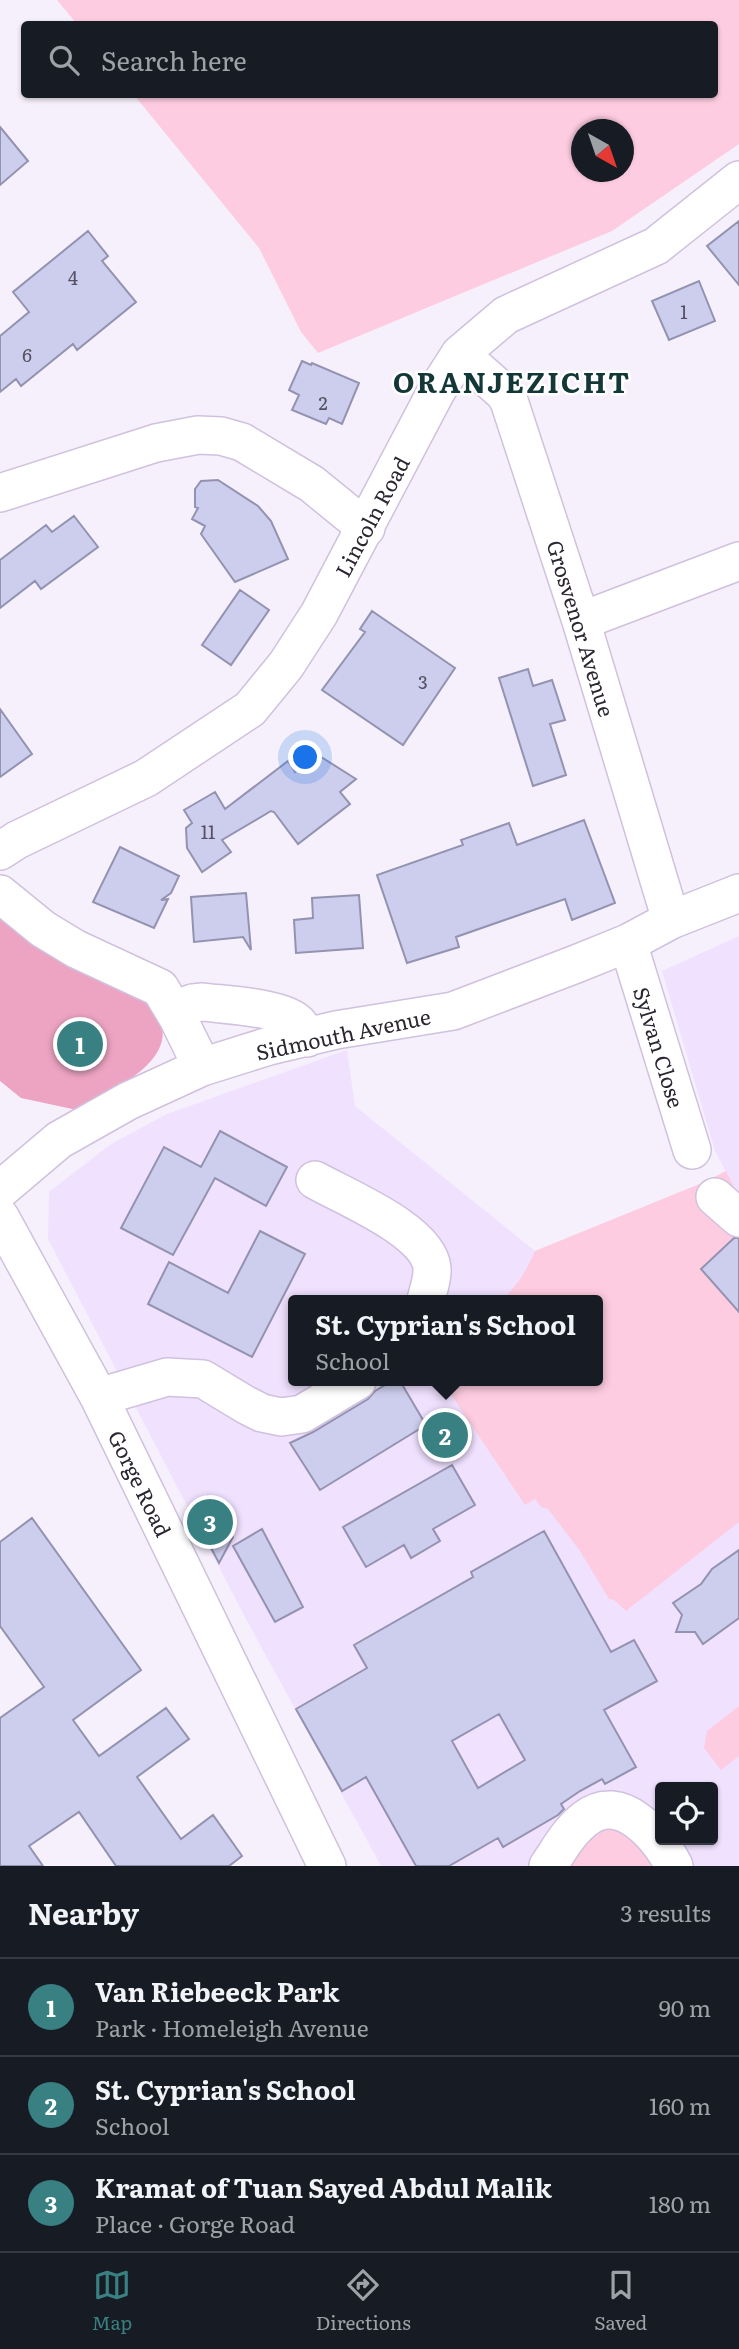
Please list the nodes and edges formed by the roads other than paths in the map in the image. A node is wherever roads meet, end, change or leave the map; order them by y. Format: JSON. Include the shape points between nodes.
{"nodes":[{"id":1,"x":739,"y":180,"type":"edge"},
{"id":2,"x":460,"y":354,"type":"junction"},
{"id":3,"x":0,"y":493,"type":"edge"},
{"id":4,"x":366,"y":528,"type":"junction"},
{"id":5,"x":739,"y":562,"type":"edge"},
{"id":6,"x":581,"y":621,"type":"junction"},
{"id":7,"x":0,"y":851,"type":"edge"},
{"id":8,"x":739,"y":893,"type":"edge"},
{"id":9,"x":0,"y":894,"type":"edge"},
{"id":10,"x":671,"y":920,"type":"junction"},
{"id":11,"x":628,"y":943,"type":"junction"},
{"id":12,"x":173,"y":1010,"type":"junction"},
{"id":13,"x":307,"y":1038,"type":"junction"},
{"id":14,"x":202,"y":1067,"type":"junction"},
{"id":15,"x":692,"y":1150,"type":"dead end"},
{"id":16,"x":315,"y":1180,"type":"dead end"},
{"id":17,"x":0,"y":1190,"type":"edge"},
{"id":18,"x":0,"y":1217,"type":"edge"},
{"id":19,"x":427,"y":1295,"type":"edge"},
{"id":20,"x":348,"y":1386,"type":"edge"},
{"id":21,"x":99,"y":1397,"type":"junction"},
{"id":22,"x":327,"y":1866,"type":"edge"},
{"id":23,"x":548,"y":1866,"type":"edge"},
{"id":24,"x":674,"y":1866,"type":"edge"}],
"edges":[{"from":1,"to":2,"type":"street","name":"Lincoln Road","via":[[656,246],[506,315]]},
{"from":2,"to":4,"type":"street","name":"Lincoln Road"},
{"from":2,"to":6,"type":"street","name":"Grosvenor Avenue","via":[[509,401]]},
{"from":3,"to":4,"type":"street","via":[[156,443],[221,436],[242,442],[312,484]]},
{"from":4,"to":7,"type":"street","name":"Lincoln Road","via":[[319,614],[250,709],[146,778]]},
{"from":5,"to":6,"type":"street"},
{"from":6,"to":10,"type":"street","name":"Grosvenor Avenue"},
{"from":8,"to":10,"type":"street","name":"Sidmouth Avenue"},
{"from":9,"to":12,"type":"street","via":[[43,929],[160,988]]},
{"from":10,"to":11,"type":"street","name":"Sidmouth Avenue"},
{"from":11,"to":13,"type":"street","name":"Sidmouth Avenue","via":[[453,1010]]},
{"from":11,"to":15,"type":"street","name":"Sylvan Close"},
{"from":12,"to":13,"type":"street","via":[[203,1002],[269,1011],[298,1022]]},
{"from":12,"to":14,"type":"street"},
{"from":13,"to":14,"type":"street","name":"Sidmouth Avenue"},
{"from":14,"to":17,"type":"street","name":"Sidmouth Avenue","via":[[128,1101],[60,1140]]},
{"from":16,"to":19,"type":"street","via":[[401,1227],[425,1248],[432,1268]]},
{"from":18,"to":21,"type":"street","name":"Gorge Road"},
{"from":20,"to":21,"type":"street","via":[[302,1413],[281,1417],[262,1413],[203,1379],[167,1377]]},
{"from":21,"to":22,"type":"street","name":"Gorge Road"},
{"from":23,"to":24,"type":"street","via":[[574,1829],[587,1816],[602,1811],[621,1811],[638,1821],[665,1849]]}]}
